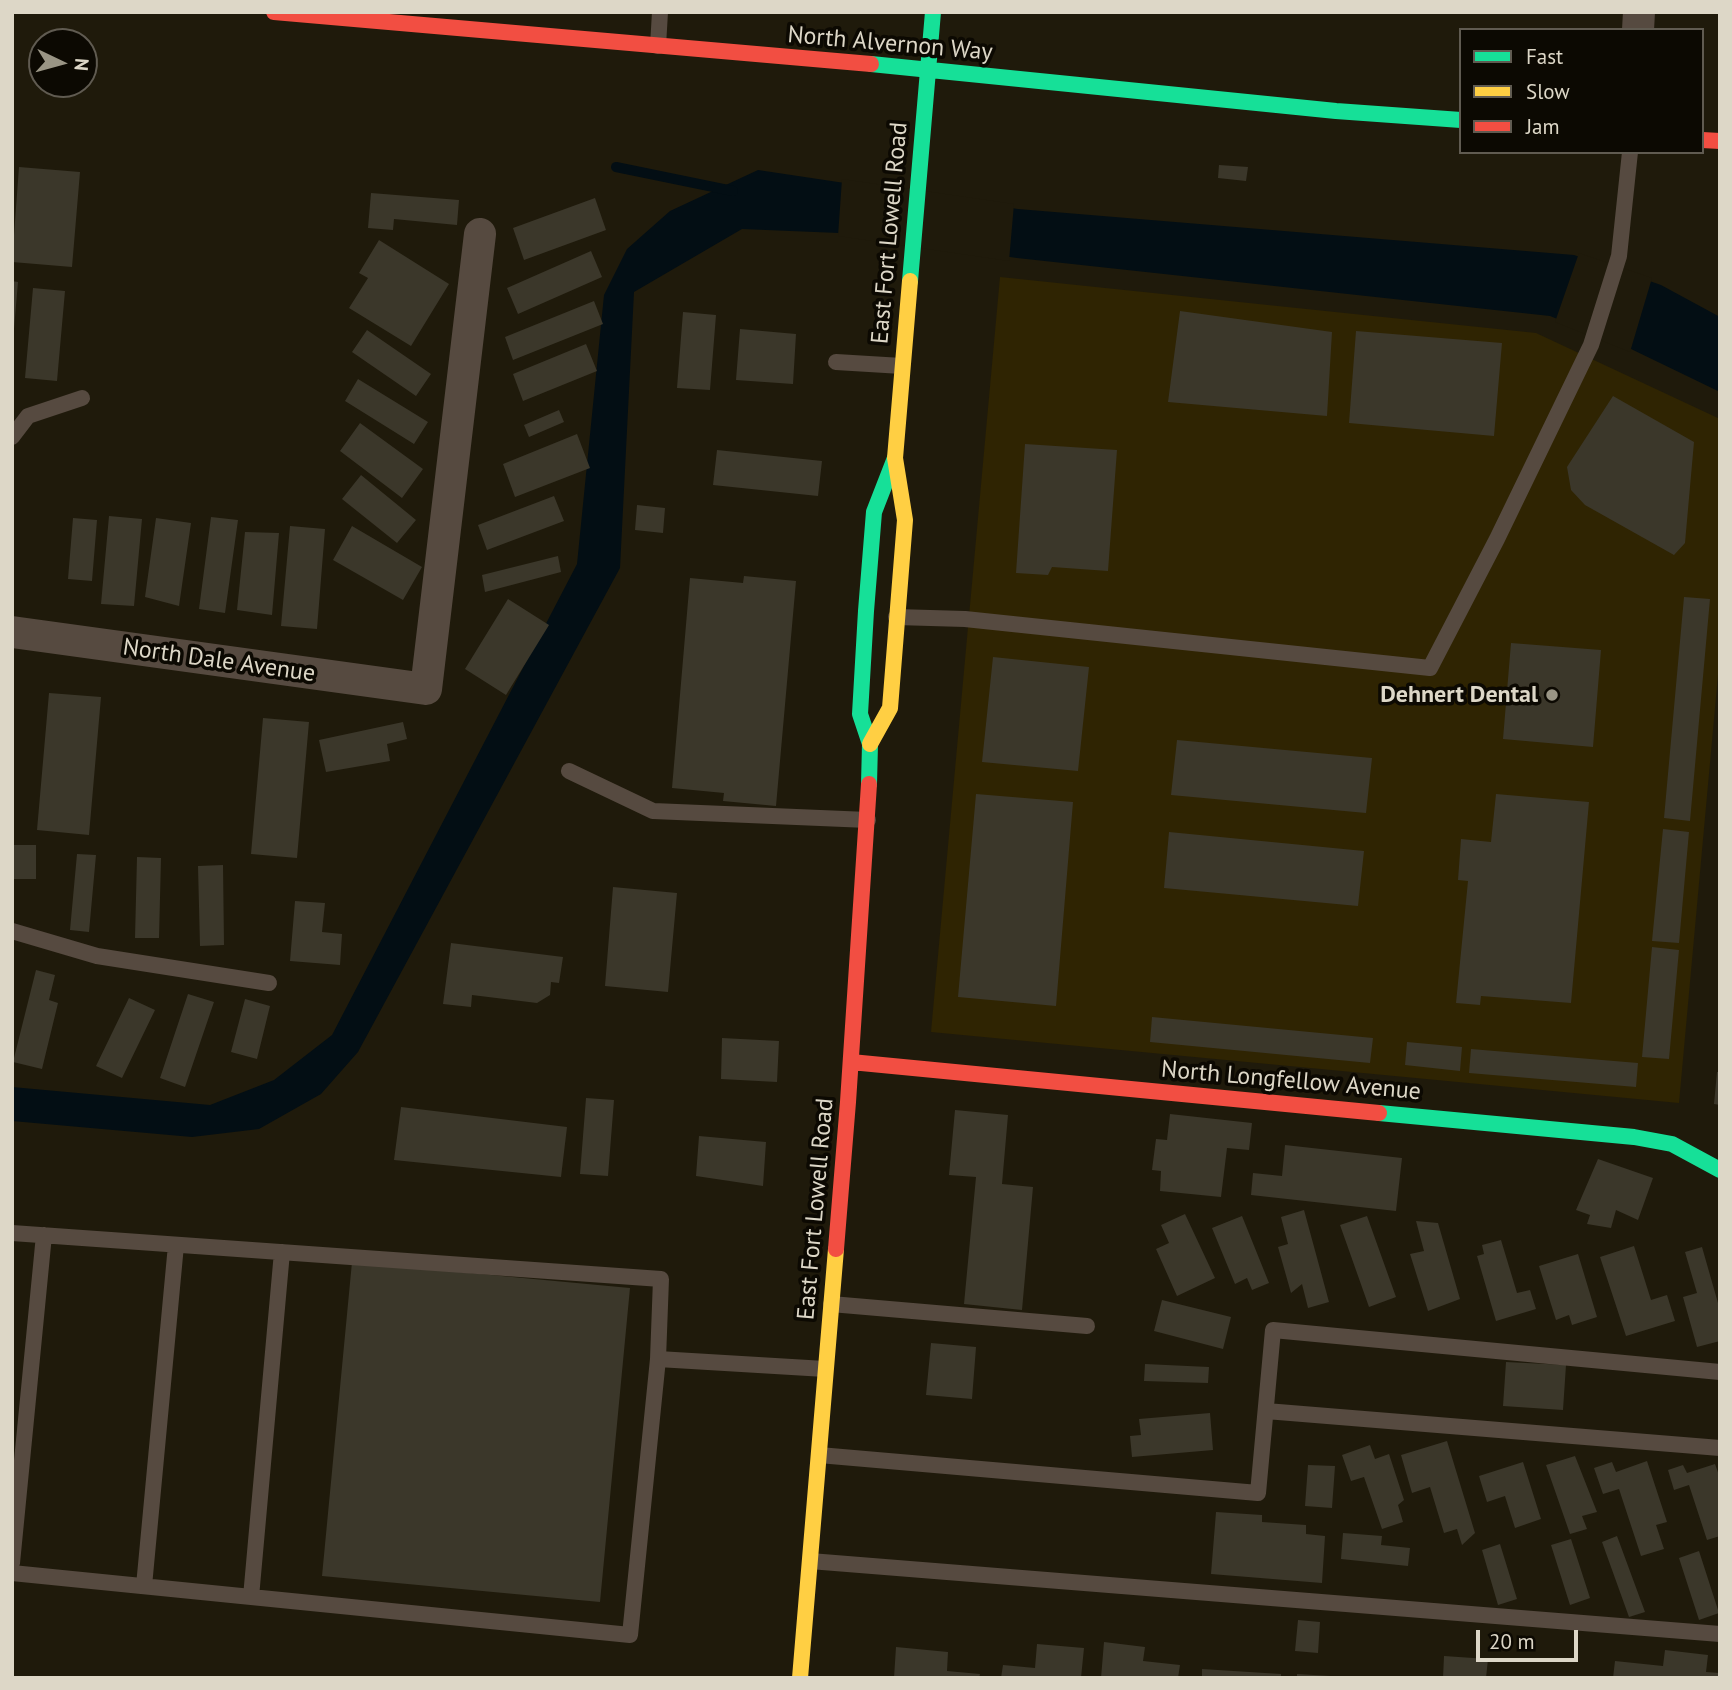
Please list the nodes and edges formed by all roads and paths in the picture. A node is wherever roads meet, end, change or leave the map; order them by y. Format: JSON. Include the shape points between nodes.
{"nodes":[{"id":1,"x":274,"y":12,"type":"edge"},
{"id":2,"x":660,"y":12,"type":"edge"},
{"id":3,"x":933,"y":12,"type":"edge"},
{"id":4,"x":658,"y":46,"type":"junction"},
{"id":5,"x":927,"y":69,"type":"junction"},
{"id":6,"x":1459,"y":120,"type":"edge"},
{"id":7,"x":1629,"y":154,"type":"edge"},
{"id":8,"x":480,"y":234,"type":"dead end"},
{"id":9,"x":836,"y":362,"type":"dead end"},
{"id":10,"x":902,"y":366,"type":"junction"},
{"id":11,"x":82,"y":398,"type":"dead end"},
{"id":12,"x":12,"y":437,"type":"edge"},
{"id":13,"x":895,"y":458,"type":"junction"},
{"id":14,"x":896,"y":617,"type":"junction"},
{"id":15,"x":12,"y":632,"type":"edge"},
{"id":16,"x":870,"y":744,"type":"junction"},
{"id":17,"x":569,"y":771,"type":"dead end"},
{"id":18,"x":868,"y":820,"type":"junction"},
{"id":19,"x":12,"y":931,"type":"edge"},
{"id":20,"x":269,"y":984,"type":"dead end"},
{"id":21,"x":851,"y":1062,"type":"junction"},
{"id":22,"x":1720,"y":1170,"type":"edge"},
{"id":23,"x":12,"y":1233,"type":"edge"},
{"id":24,"x":44,"y":1235,"type":"junction"},
{"id":25,"x":176,"y":1245,"type":"junction"},
{"id":26,"x":282,"y":1252,"type":"junction"},
{"id":27,"x":831,"y":1304,"type":"junction"},
{"id":28,"x":1087,"y":1326,"type":"dead end"},
{"id":29,"x":658,"y":1359,"type":"junction"},
{"id":30,"x":825,"y":1369,"type":"junction"},
{"id":31,"x":1720,"y":1372,"type":"edge"},
{"id":32,"x":1266,"y":1411,"type":"junction"},
{"id":33,"x":1720,"y":1448,"type":"edge"},
{"id":34,"x":818,"y":1455,"type":"junction"},
{"id":35,"x":810,"y":1561,"type":"junction"},
{"id":36,"x":12,"y":1563,"type":"edge"},
{"id":37,"x":12,"y":1573,"type":"edge"},
{"id":38,"x":144,"y":1586,"type":"junction"},
{"id":39,"x":251,"y":1597,"type":"junction"},
{"id":40,"x":1720,"y":1634,"type":"edge"},
{"id":41,"x":800,"y":1678,"type":"edge"}],
"edges":[{"from":1,"to":4,"type":"main road","name":"North Alvernon Way"},
{"from":2,"to":4,"type":"lane"},
{"from":3,"to":5,"type":"main road","name":"East Fort Lowell Road"},
{"from":4,"to":5,"type":"main road","name":"North Alvernon Way"},
{"from":5,"to":6,"type":"main road","name":"North Alvernon Way"},
{"from":5,"to":10,"type":"main road","name":"East Fort Lowell Road"},
{"from":7,"to":14,"type":"lane","via":[[1619,256],[1591,345],[1430,668],[965,619]]},
{"from":8,"to":15,"type":"street","name":"North Dale Avenue","via":[[426,690]]},
{"from":9,"to":10,"type":"lane"},
{"from":10,"to":13,"type":"main road","name":"East Fort Lowell Road"},
{"from":11,"to":12,"type":"lane","via":[[28,416]]},
{"from":13,"to":14,"type":"main road","name":"East Fort Lowell Road","via":[[905,520]]},
{"from":13,"to":16,"type":"main road","name":"East Fort Lowell Road","via":[[874,512],[860,713]]},
{"from":14,"to":16,"type":"main road","name":"East Fort Lowell Road","via":[[890,708]]},
{"from":16,"to":18,"type":"main road","name":"East Fort Lowell Road"},
{"from":17,"to":18,"type":"lane","via":[[653,811]]},
{"from":18,"to":21,"type":"main road","name":"East Fort Lowell Road"},
{"from":19,"to":20,"type":"lane","via":[[97,956]]},
{"from":21,"to":22,"type":"main road","name":"North Longfellow Avenue","via":[[1634,1137],[1672,1144]]},
{"from":21,"to":27,"type":"main road","name":"East Fort Lowell Road"},
{"from":23,"to":24,"type":"lane"},
{"from":24,"to":25,"type":"lane"},
{"from":24,"to":36,"type":"lane"},
{"from":25,"to":26,"type":"lane"},
{"from":25,"to":38,"type":"lane"},
{"from":26,"to":29,"type":"lane","via":[[661,1279]]},
{"from":26,"to":39,"type":"lane"},
{"from":27,"to":28,"type":"lane"},
{"from":27,"to":30,"type":"main road","name":"East Fort Lowell Road"},
{"from":29,"to":30,"type":"lane"},
{"from":29,"to":39,"type":"lane","via":[[630,1635]]},
{"from":30,"to":34,"type":"main road","name":"East Fort Lowell Road"},
{"from":31,"to":32,"type":"lane","via":[[1273,1330]]},
{"from":32,"to":33,"type":"lane"},
{"from":32,"to":34,"type":"lane","via":[[1258,1493]]},
{"from":34,"to":35,"type":"main road","name":"East Fort Lowell Road"},
{"from":35,"to":40,"type":"lane"},
{"from":35,"to":41,"type":"main road","name":"East Fort Lowell Road"},
{"from":37,"to":38,"type":"lane"},
{"from":38,"to":39,"type":"lane"}]}
